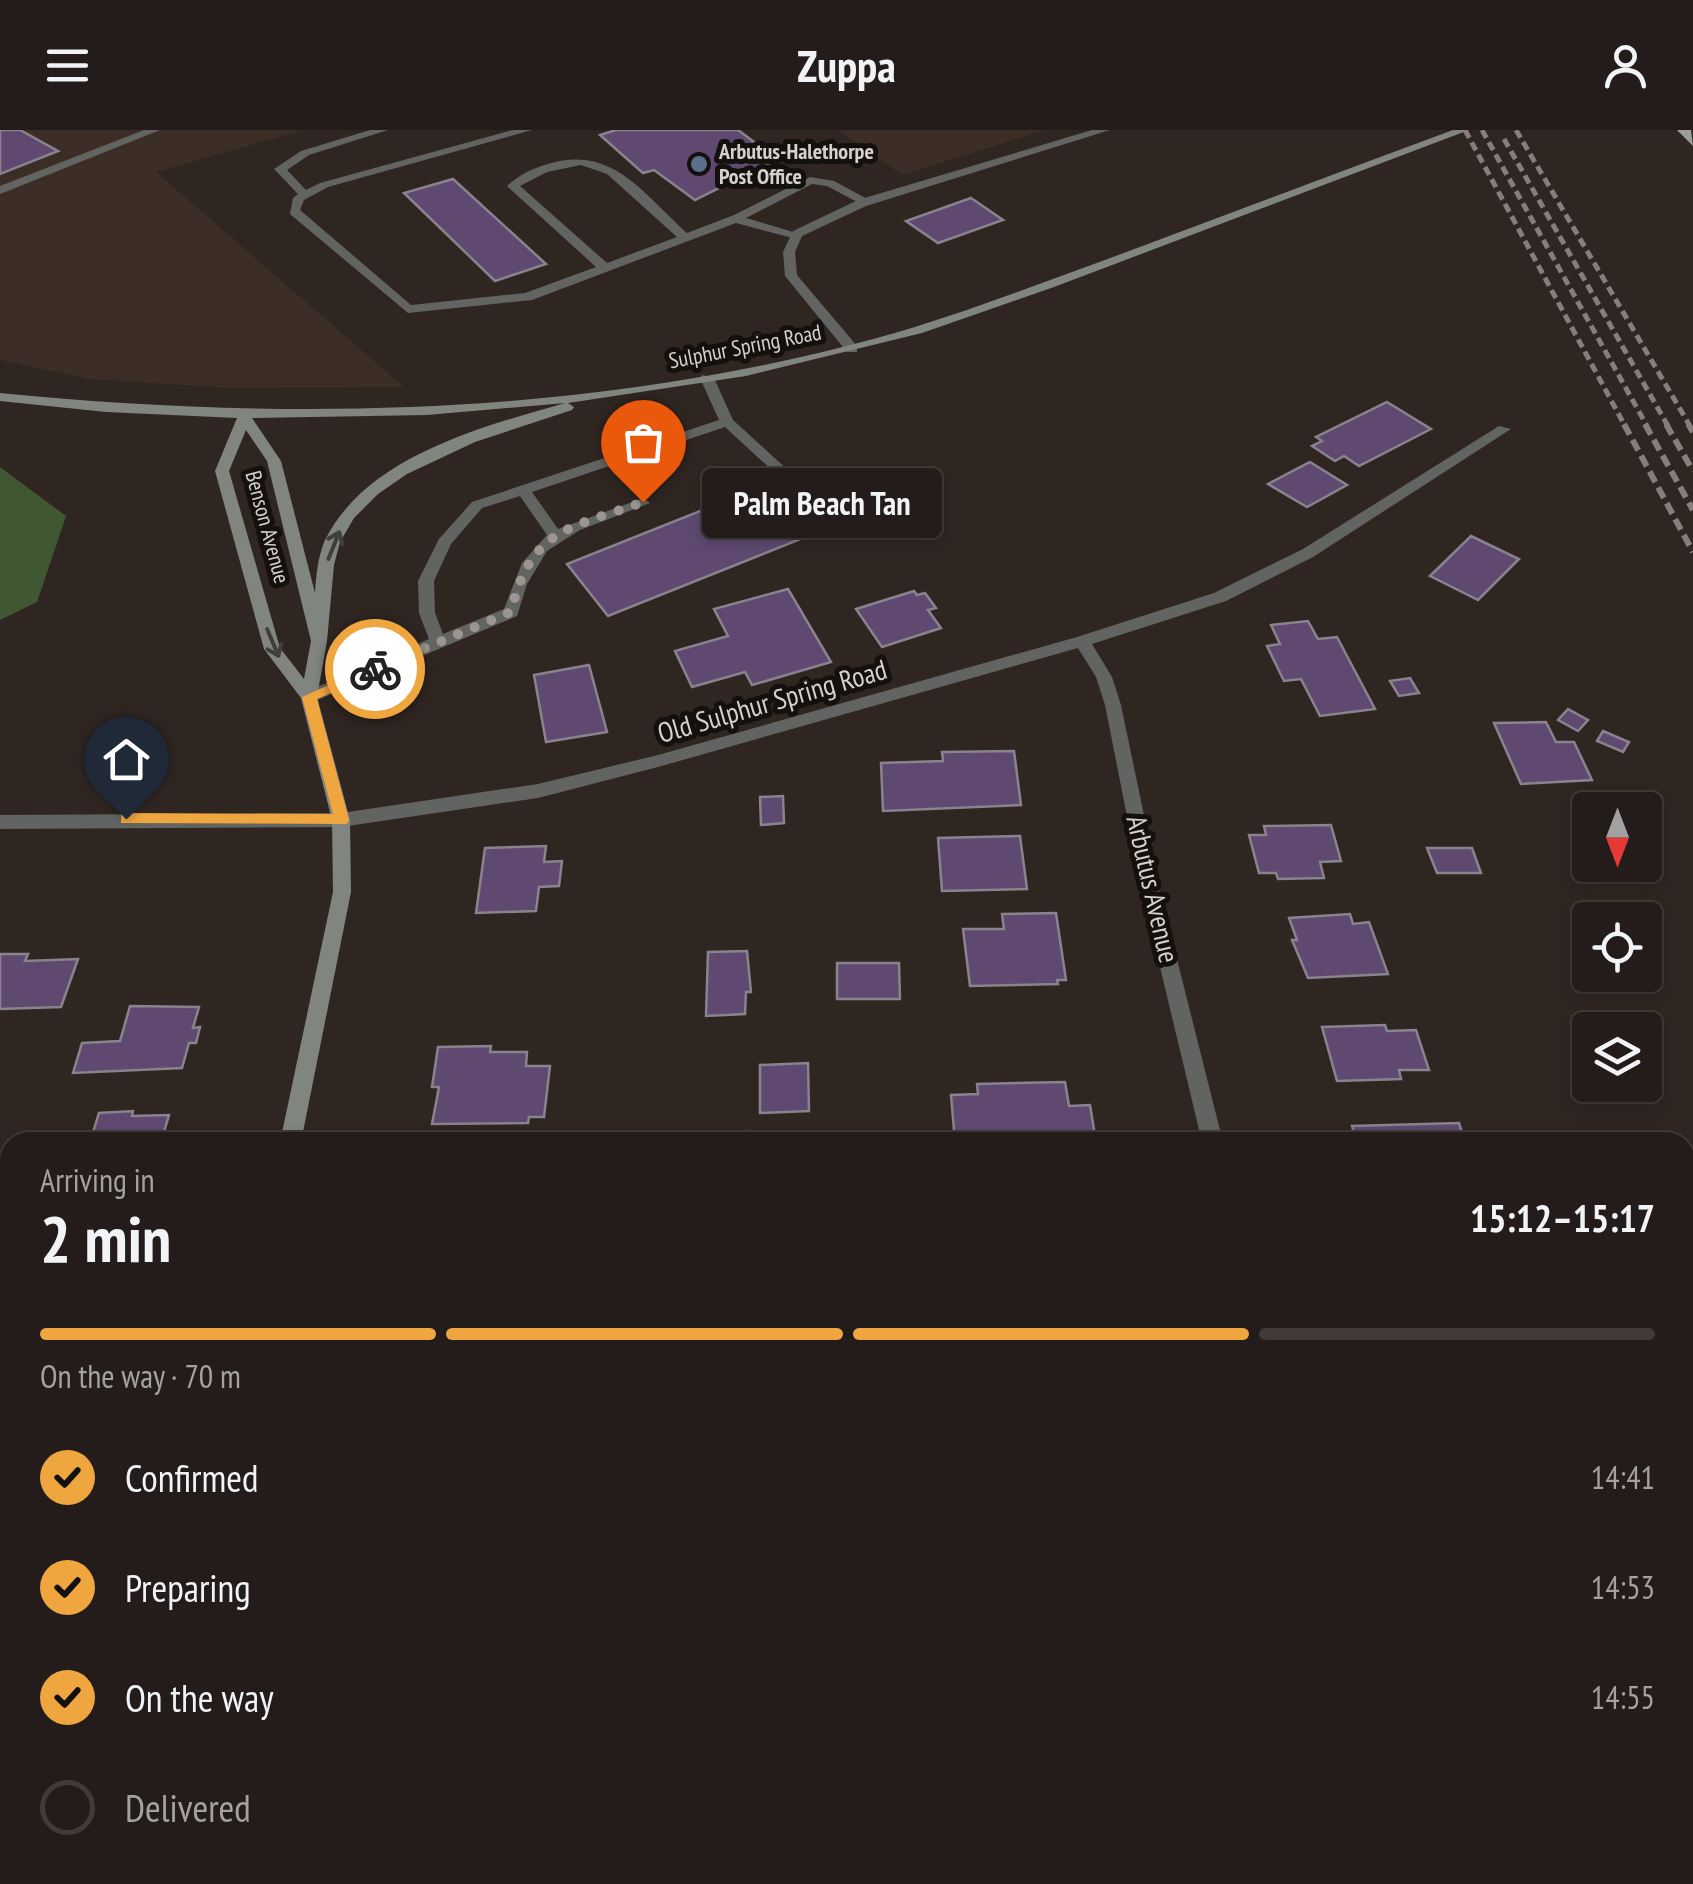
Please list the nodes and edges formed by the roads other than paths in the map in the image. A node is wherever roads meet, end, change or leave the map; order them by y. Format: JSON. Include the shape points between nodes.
{"nodes":[{"id":1,"x":154,"y":130,"type":"edge"},
{"id":2,"x":382,"y":130,"type":"edge"},
{"id":3,"x":526,"y":130,"type":"edge"},
{"id":4,"x":1104,"y":130,"type":"edge"},
{"id":5,"x":1462,"y":130,"type":"edge"},
{"id":6,"x":1684,"y":130,"type":"edge"},
{"id":7,"x":132,"y":132,"type":"edge"},
{"id":8,"x":1693,"y":142,"type":"edge"},
{"id":9,"x":0,"y":190,"type":"edge"},
{"id":10,"x":304,"y":194,"type":"junction"},
{"id":11,"x":865,"y":202,"type":"junction"},
{"id":12,"x":735,"y":219,"type":"junction"},
{"id":13,"x":796,"y":236,"type":"junction"},
{"id":14,"x":686,"y":238,"type":"junction"},
{"id":15,"x":605,"y":268,"type":"junction"},
{"id":16,"x":852,"y":349,"type":"junction"},
{"id":17,"x":706,"y":378,"type":"junction"},
{"id":18,"x":606,"y":394,"type":"junction"},
{"id":19,"x":0,"y":397,"type":"edge"},
{"id":20,"x":244,"y":417,"type":"junction"},
{"id":21,"x":727,"y":422,"type":"junction"},
{"id":22,"x":1504,"y":430,"type":"dead end"},
{"id":23,"x":523,"y":490,"type":"junction"},
{"id":24,"x":643,"y":502,"type":"dead end"},
{"id":25,"x":819,"y":506,"type":"dead end"},
{"id":26,"x":555,"y":534,"type":"junction"},
{"id":27,"x":319,"y":641,"type":"junction"},
{"id":28,"x":1082,"y":641,"type":"junction"},
{"id":29,"x":438,"y":642,"type":"junction"},
{"id":30,"x":309,"y":697,"type":"junction"},
{"id":31,"x":342,"y":820,"type":"junction"},
{"id":32,"x":0,"y":822,"type":"edge"},
{"id":33,"x":292,"y":1132,"type":"edge"},
{"id":34,"x":1211,"y":1132,"type":"edge"}],
"edges":[{"from":1,"to":7,"type":"street"},
{"from":2,"to":10,"type":"street","via":[[305,152],[280,170]]},
{"from":3,"to":10,"type":"street"},
{"from":4,"to":11,"type":"street"},
{"from":5,"to":16,"type":"main road","name":"Sulphur Spring Road","via":[[1010,299]]},
{"from":6,"to":8,"type":"main road"},
{"from":7,"to":9,"type":"street"},
{"from":10,"to":15,"type":"street","via":[[294,212],[408,309],[528,297]]},
{"from":11,"to":12,"type":"street","via":[[810,180]]},
{"from":11,"to":13,"type":"street"},
{"from":12,"to":13,"type":"street"},
{"from":12,"to":14,"type":"street"},
{"from":13,"to":16,"type":"street","via":[[789,252],[792,276]]},
{"from":14,"to":15,"type":"street"},
{"from":14,"to":15,"type":"street","via":[[601,164],[539,170],[513,186]]},
{"from":16,"to":17,"type":"main road","name":"Sulphur Spring Road"},
{"from":17,"to":18,"type":"main road","name":"Sulphur Spring Road"},
{"from":17,"to":21,"type":"street"},
{"from":18,"to":20,"type":"main road","name":"Sulphur Spring Road"},
{"from":27,"to":18,"type":"main road","one_way":true,"via":[[334,538],[387,482],[458,442]]},
{"from":19,"to":20,"type":"main road","name":"Sulphur Spring Road"},
{"from":20,"to":27,"type":"main road","name":"Benson Avenue","via":[[274,461]]},
{"from":20,"to":30,"type":"main road","name":"Benson Avenue","one_way":true,"via":[[222,472],[272,649]]},
{"from":21,"to":23,"type":"street"},
{"from":21,"to":25,"type":"street"},
{"from":22,"to":28,"type":"street","name":"Old Sulphur Spring Road","via":[[1258,582]]},
{"from":23,"to":26,"type":"street"},
{"from":23,"to":29,"type":"street","via":[[476,506],[444,542],[426,581],[427,613]]},
{"from":24,"to":26,"type":"street"},
{"from":26,"to":29,"type":"street","via":[[519,578],[511,612]]},
{"from":27,"to":30,"type":"main road","name":"Benson Avenue"},
{"from":28,"to":31,"type":"street","name":"Old Sulphur Spring Road","via":[[538,791]]},
{"from":28,"to":34,"type":"street","name":"Arbutus Avenue","via":[[1113,704]]},
{"from":29,"to":30,"type":"street"},
{"from":30,"to":31,"type":"main road","name":"Benson Avenue"},
{"from":31,"to":32,"type":"street","name":"Old Sulphur Spring Road"},
{"from":31,"to":33,"type":"main road","name":"Benson Avenue","via":[[342,892]]}]}
